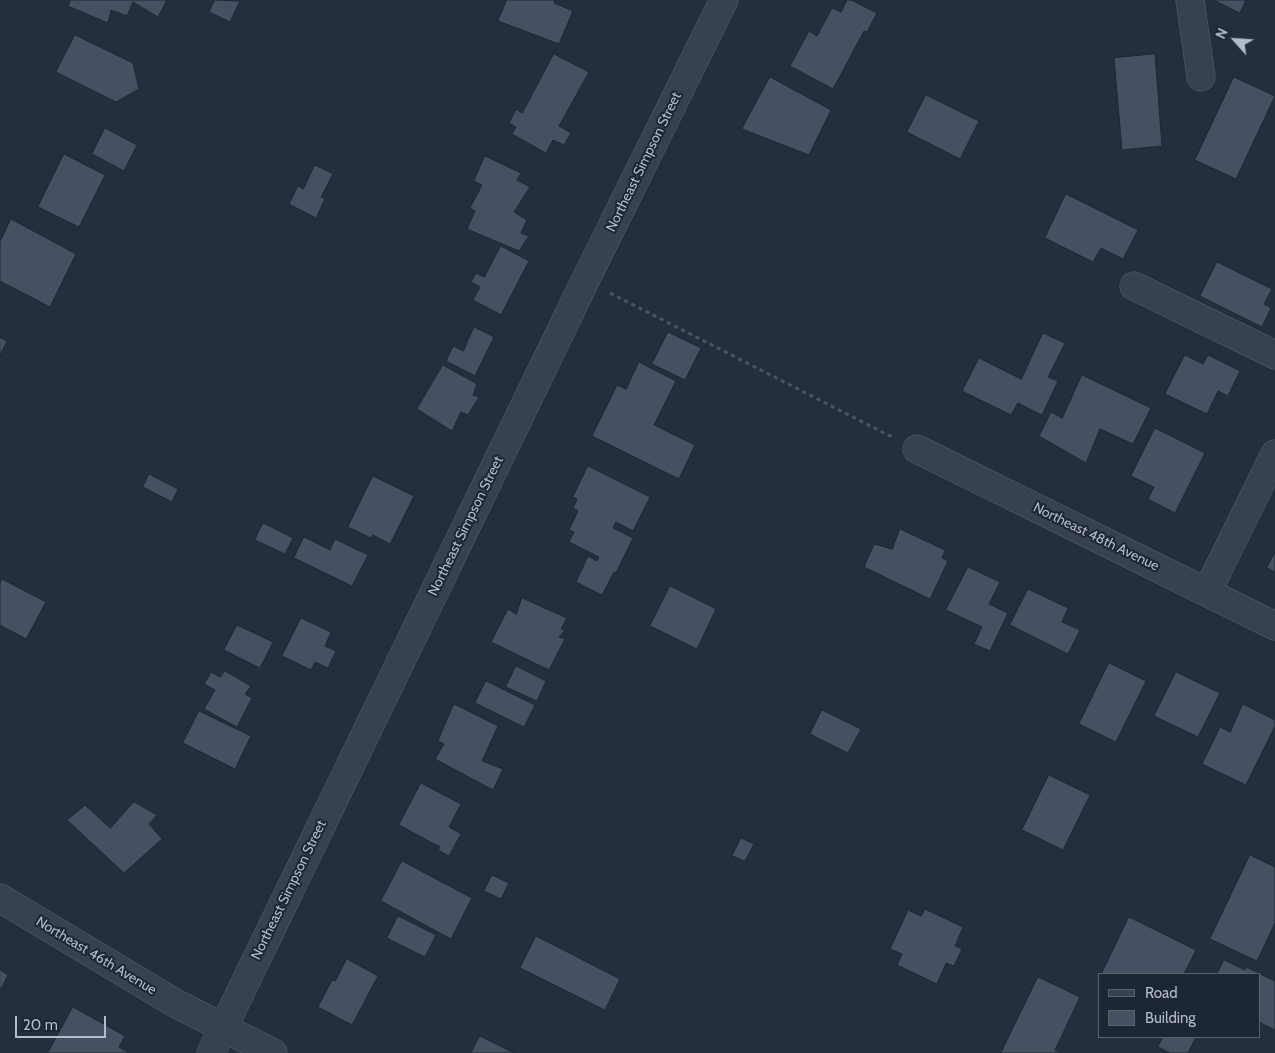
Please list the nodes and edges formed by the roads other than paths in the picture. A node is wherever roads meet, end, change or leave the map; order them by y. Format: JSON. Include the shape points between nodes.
{"nodes":[{"id":1,"x":724,"y":0,"type":"edge"},
{"id":2,"x":1190,"y":0,"type":"edge"},
{"id":3,"x":1201,"y":77,"type":"dead end"},
{"id":4,"x":1134,"y":286,"type":"dead end"},
{"id":5,"x":1275,"y":355,"type":"edge"},
{"id":6,"x":917,"y":449,"type":"road end"},
{"id":7,"x":1275,"y":454,"type":"edge"},
{"id":8,"x":1208,"y":592,"type":"junction"},
{"id":9,"x":1275,"y":626,"type":"edge"},
{"id":10,"x":0,"y":898,"type":"edge"},
{"id":11,"x":223,"y":1028,"type":"junction"},
{"id":12,"x":211,"y":1053,"type":"edge"},
{"id":13,"x":273,"y":1053,"type":"edge"}],
"edges":[{"from":1,"to":11,"type":"street","name":"Northeast Simpson Street"},
{"from":2,"to":3,"type":"street"},
{"from":4,"to":5,"type":"street"},
{"from":6,"to":8,"type":"street","name":"Northeast 48th Avenue"},
{"from":7,"to":8,"type":"street"},
{"from":8,"to":9,"type":"street","name":"Northeast 48th Avenue"},
{"from":10,"to":11,"type":"street","name":"Northeast 46th Avenue","via":[[175,1003]]},
{"from":11,"to":12,"type":"street","name":"Northeast Simpson Street"},
{"from":11,"to":13,"type":"street","name":"Northeast 46th Avenue"}]}
